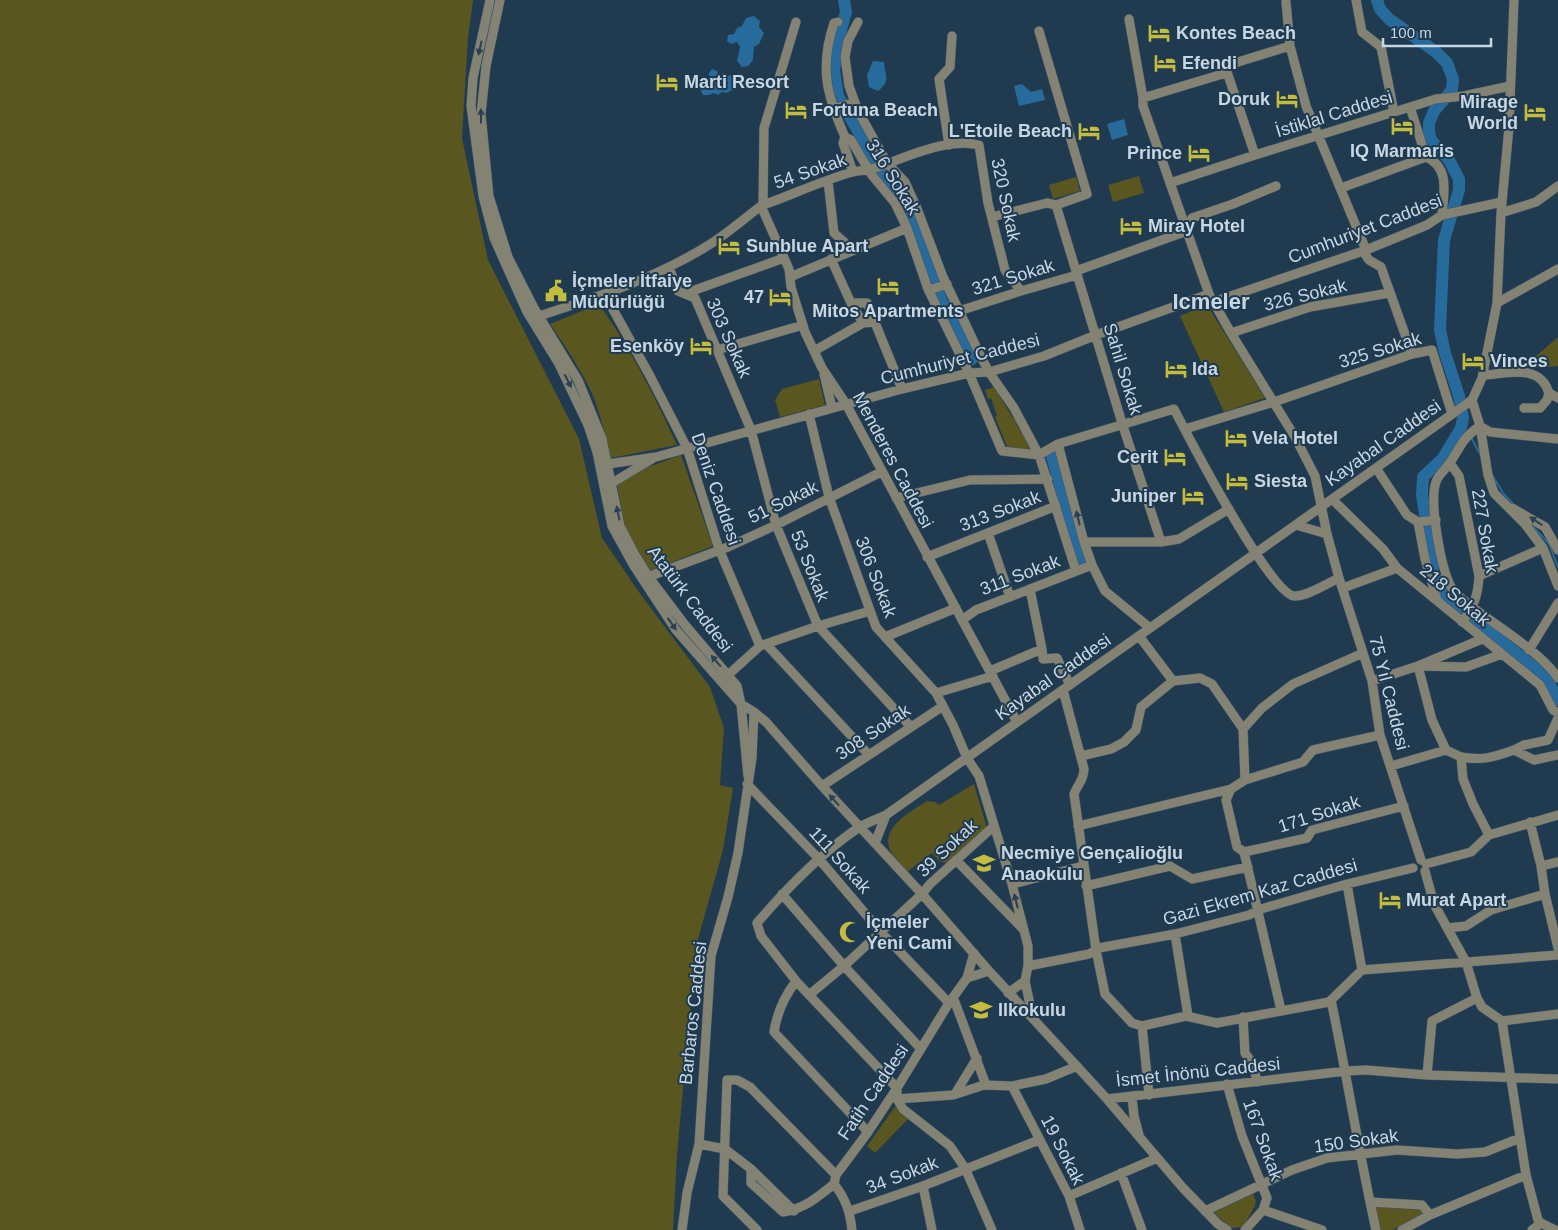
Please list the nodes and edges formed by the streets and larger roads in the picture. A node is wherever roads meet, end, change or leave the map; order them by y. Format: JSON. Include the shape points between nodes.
{"nodes":[{"id":1,"x":490,"y":0,"type":"edge"},
{"id":2,"x":500,"y":0,"type":"edge"},
{"id":3,"x":1356,"y":0,"type":"edge"},
{"id":4,"x":1514,"y":0,"type":"edge"},
{"id":5,"x":1286,"y":2,"type":"dead end"},
{"id":6,"x":1128,"y":20,"type":"dead end"},
{"id":7,"x":796,"y":22,"type":"dead end"},
{"id":8,"x":858,"y":22,"type":"dead end"},
{"id":9,"x":836,"y":23,"type":"dead end"},
{"id":10,"x":1039,"y":30,"type":"dead end"},
{"id":11,"x":952,"y":36,"type":"dead end"},
{"id":12,"x":1290,"y":46,"type":"junction"},
{"id":13,"x":1226,"y":73,"type":"junction"},
{"id":14,"x":1510,"y":86,"type":"junction"},
{"id":15,"x":1143,"y":98,"type":"junction"},
{"id":16,"x":852,"y":103,"type":"junction"},
{"id":17,"x":1410,"y":107,"type":"junction"},
{"id":18,"x":835,"y":109,"type":"junction"},
{"id":19,"x":1394,"y":112,"type":"junction"},
{"id":20,"x":1318,"y":136,"type":"junction"},
{"id":21,"x":845,"y":137,"type":"junction"},
{"id":22,"x":949,"y":145,"type":"junction"},
{"id":23,"x":1255,"y":154,"type":"junction"},
{"id":24,"x":1426,"y":157,"type":"junction"},
{"id":25,"x":885,"y":164,"type":"junction"},
{"id":26,"x":870,"y":170,"type":"junction"},
{"id":27,"x":853,"y":172,"type":"junction"},
{"id":28,"x":828,"y":181,"type":"junction"},
{"id":29,"x":1170,"y":183,"type":"junction"},
{"id":30,"x":1276,"y":186,"type":"dead end"},
{"id":31,"x":1558,"y":186,"type":"edge"},
{"id":32,"x":1341,"y":188,"type":"junction"},
{"id":33,"x":1502,"y":202,"type":"junction"},
{"id":34,"x":1056,"y":205,"type":"junction"},
{"id":35,"x":762,"y":206,"type":"junction"},
{"id":36,"x":1501,"y":213,"type":"junction"},
{"id":37,"x":1442,"y":215,"type":"junction"},
{"id":38,"x":992,"y":217,"type":"junction"},
{"id":39,"x":911,"y":222,"type":"junction"},
{"id":40,"x":1187,"y":231,"type":"junction"},
{"id":41,"x":853,"y":250,"type":"junction"},
{"id":42,"x":1364,"y":250,"type":"junction"},
{"id":43,"x":784,"y":258,"type":"junction"},
{"id":44,"x":830,"y":259,"type":"junction"},
{"id":45,"x":669,"y":267,"type":"junction"},
{"id":46,"x":1558,"y":269,"type":"edge"},
{"id":47,"x":1077,"y":273,"type":"junction"},
{"id":48,"x":790,"y":277,"type":"junction"},
{"id":49,"x":937,"y":287,"type":"junction"},
{"id":50,"x":1021,"y":290,"type":"junction"},
{"id":51,"x":1389,"y":292,"type":"junction"},
{"id":52,"x":605,"y":295,"type":"junction"},
{"id":53,"x":688,"y":295,"type":"junction"},
{"id":54,"x":1211,"y":298,"type":"junction"},
{"id":55,"x":852,"y":303,"type":"junction"},
{"id":56,"x":1497,"y":303,"type":"junction"},
{"id":57,"x":959,"y":311,"type":"junction"},
{"id":58,"x":538,"y":316,"type":"junction"},
{"id":59,"x":875,"y":322,"type":"junction"},
{"id":60,"x":863,"y":323,"type":"junction"},
{"id":61,"x":803,"y":325,"type":"junction"},
{"id":62,"x":1231,"y":333,"type":"junction"},
{"id":63,"x":1096,"y":335,"type":"junction"},
{"id":64,"x":717,"y":350,"type":"junction"},
{"id":65,"x":814,"y":351,"type":"junction"},
{"id":66,"x":1412,"y":354,"type":"junction"},
{"id":67,"x":822,"y":368,"type":"junction"},
{"id":68,"x":989,"y":372,"type":"junction"},
{"id":69,"x":969,"y":373,"type":"junction"},
{"id":70,"x":1486,"y":375,"type":"dead end"},
{"id":71,"x":902,"y":388,"type":"junction"},
{"id":72,"x":1549,"y":393,"type":"junction"},
{"id":73,"x":1558,"y":398,"type":"edge"},
{"id":74,"x":1470,"y":401,"type":"junction"},
{"id":75,"x":1274,"y":402,"type":"junction"},
{"id":76,"x":846,"y":404,"type":"junction"},
{"id":77,"x":832,"y":408,"type":"junction"},
{"id":78,"x":1524,"y":408,"type":"dead end"},
{"id":79,"x":810,"y":414,"type":"junction"},
{"id":80,"x":1452,"y":414,"type":"junction"},
{"id":81,"x":1122,"y":423,"type":"junction"},
{"id":82,"x":1480,"y":426,"type":"junction"},
{"id":83,"x":1185,"y":429,"type":"junction"},
{"id":84,"x":751,"y":430,"type":"junction"},
{"id":85,"x":1558,"y":439,"type":"edge"},
{"id":86,"x":1058,"y":444,"type":"junction"},
{"id":87,"x":687,"y":448,"type":"junction"},
{"id":88,"x":1039,"y":455,"type":"junction"},
{"id":89,"x":656,"y":457,"type":"junction"},
{"id":90,"x":1450,"y":464,"type":"junction"},
{"id":91,"x":604,"y":466,"type":"junction"},
{"id":92,"x":1376,"y":468,"type":"junction"},
{"id":93,"x":882,"y":472,"type":"junction"},
{"id":94,"x":1048,"y":479,"type":"junction"},
{"id":95,"x":602,"y":480,"type":"junction"},
{"id":96,"x":612,"y":483,"type":"junction"},
{"id":97,"x":829,"y":497,"type":"junction"},
{"id":98,"x":896,"y":498,"type":"junction"},
{"id":99,"x":1332,"y":499,"type":"junction"},
{"id":100,"x":1503,"y":503,"type":"junction"},
{"id":101,"x":1056,"y":506,"type":"junction"},
{"id":102,"x":1322,"y":506,"type":"junction"},
{"id":103,"x":1229,"y":510,"type":"junction"},
{"id":104,"x":1436,"y":520,"type":"junction"},
{"id":105,"x":1418,"y":522,"type":"junction"},
{"id":106,"x":776,"y":524,"type":"junction"},
{"id":107,"x":1296,"y":525,"type":"junction"},
{"id":108,"x":988,"y":533,"type":"junction"},
{"id":109,"x":1327,"y":534,"type":"junction"},
{"id":110,"x":1084,"y":542,"type":"junction"},
{"id":111,"x":1162,"y":542,"type":"junction"},
{"id":112,"x":1557,"y":545,"type":"edge"},
{"id":113,"x":1543,"y":548,"type":"junction"},
{"id":114,"x":719,"y":549,"type":"junction"},
{"id":115,"x":1255,"y":554,"type":"junction"},
{"id":116,"x":928,"y":557,"type":"junction"},
{"id":117,"x":1092,"y":565,"type":"junction"},
{"id":118,"x":1397,"y":568,"type":"junction"},
{"id":119,"x":1076,"y":571,"type":"junction"},
{"id":120,"x":1479,"y":576,"type":"junction"},
{"id":121,"x":645,"y":578,"type":"junction"},
{"id":122,"x":1339,"y":578,"type":"junction"},
{"id":123,"x":1558,"y":586,"type":"edge"},
{"id":124,"x":1343,"y":588,"type":"junction"},
{"id":125,"x":1030,"y":589,"type":"junction"},
{"id":126,"x":1010,"y":597,"type":"junction"},
{"id":127,"x":1437,"y":600,"type":"junction"},
{"id":128,"x":1558,"y":602,"type":"edge"},
{"id":129,"x":1473,"y":607,"type":"junction"},
{"id":130,"x":870,"y":612,"type":"junction"},
{"id":131,"x":959,"y":614,"type":"junction"},
{"id":132,"x":1462,"y":622,"type":"junction"},
{"id":133,"x":818,"y":626,"type":"junction"},
{"id":134,"x":1150,"y":628,"type":"junction"},
{"id":135,"x":1139,"y":636,"type":"junction"},
{"id":136,"x":885,"y":637,"type":"junction"},
{"id":137,"x":1482,"y":638,"type":"junction"},
{"id":138,"x":763,"y":645,"type":"junction"},
{"id":139,"x":1042,"y":649,"type":"junction"},
{"id":140,"x":1529,"y":650,"type":"junction"},
{"id":141,"x":1363,"y":653,"type":"junction"},
{"id":142,"x":1502,"y":654,"type":"junction"},
{"id":143,"x":1418,"y":666,"type":"junction"},
{"id":144,"x":992,"y":674,"type":"junction"},
{"id":145,"x":728,"y":675,"type":"junction"},
{"id":146,"x":1558,"y":678,"type":"edge"},
{"id":147,"x":1173,"y":681,"type":"junction"},
{"id":148,"x":1372,"y":681,"type":"junction"},
{"id":149,"x":1066,"y":687,"type":"junction"},
{"id":150,"x":936,"y":693,"type":"junction"},
{"id":151,"x":741,"y":704,"type":"junction"},
{"id":152,"x":943,"y":706,"type":"junction"},
{"id":153,"x":754,"y":712,"type":"junction"},
{"id":154,"x":1558,"y":713,"type":"edge"},
{"id":155,"x":1558,"y":718,"type":"edge"},
{"id":156,"x":1018,"y":722,"type":"junction"},
{"id":157,"x":910,"y":726,"type":"junction"},
{"id":158,"x":1243,"y":729,"type":"junction"},
{"id":159,"x":1380,"y":735,"type":"junction"},
{"id":160,"x":1446,"y":750,"type":"junction"},
{"id":161,"x":1514,"y":750,"type":"junction"},
{"id":162,"x":869,"y":755,"type":"junction"},
{"id":163,"x":1558,"y":755,"type":"edge"},
{"id":164,"x":1081,"y":756,"type":"junction"},
{"id":165,"x":1461,"y":757,"type":"junction"},
{"id":166,"x":967,"y":758,"type":"junction"},
{"id":167,"x":1391,"y":766,"type":"junction"},
{"id":168,"x":748,"y":780,"type":"junction"},
{"id":169,"x":1245,"y":780,"type":"junction"},
{"id":170,"x":822,"y":786,"type":"junction"},
{"id":171,"x":1231,"y":789,"type":"junction"},
{"id":172,"x":1404,"y":806,"type":"junction"},
{"id":173,"x":886,"y":815,"type":"junction"},
{"id":174,"x":1558,"y":816,"type":"edge"},
{"id":175,"x":1530,"y":822,"type":"junction"},
{"id":176,"x":994,"y":826,"type":"junction"},
{"id":177,"x":1078,"y":826,"type":"junction"},
{"id":178,"x":859,"y":827,"type":"junction"},
{"id":179,"x":868,"y":835,"type":"joint"},
{"id":180,"x":1489,"y":835,"type":"junction"},
{"id":181,"x":875,"y":843,"type":"junction"},
{"id":182,"x":1244,"y":852,"type":"junction"},
{"id":183,"x":819,"y":859,"type":"junction"},
{"id":184,"x":956,"y":860,"type":"junction"},
{"id":185,"x":1558,"y":862,"type":"edge"},
{"id":186,"x":1424,"y":865,"type":"junction"},
{"id":187,"x":1083,"y":866,"type":"junction"},
{"id":188,"x":1541,"y":866,"type":"junction"},
{"id":189,"x":1248,"y":867,"type":"junction"},
{"id":190,"x":1012,"y":884,"type":"junction"},
{"id":191,"x":1347,"y":884,"type":"junction"},
{"id":192,"x":1086,"y":886,"type":"junction"},
{"id":193,"x":782,"y":894,"type":"junction"},
{"id":194,"x":922,"y":894,"type":"junction"},
{"id":195,"x":1545,"y":894,"type":"junction"},
{"id":196,"x":1258,"y":910,"type":"junction"},
{"id":197,"x":1556,"y":925,"type":"edge"},
{"id":198,"x":1447,"y":928,"type":"junction"},
{"id":199,"x":1024,"y":930,"type":"junction"},
{"id":200,"x":880,"y":931,"type":"junction"},
{"id":201,"x":1175,"y":934,"type":"junction"},
{"id":202,"x":1558,"y":948,"type":"edge"},
{"id":203,"x":1096,"y":950,"type":"junction"},
{"id":204,"x":974,"y":953,"type":"junction"},
{"id":205,"x":1558,"y":956,"type":"edge"},
{"id":206,"x":1466,"y":962,"type":"junction"},
{"id":207,"x":844,"y":966,"type":"junction"},
{"id":208,"x":1028,"y":966,"type":"junction"},
{"id":209,"x":1362,"y":970,"type":"junction"},
{"id":210,"x":989,"y":972,"type":"junction"},
{"id":211,"x":966,"y":978,"type":"junction"},
{"id":212,"x":796,"y":981,"type":"junction"},
{"id":213,"x":1025,"y":981,"type":"junction"},
{"id":214,"x":1008,"y":992,"type":"junction"},
{"id":215,"x":809,"y":995,"type":"junction"},
{"id":216,"x":1477,"y":998,"type":"junction"},
{"id":217,"x":951,"y":1000,"type":"junction"},
{"id":218,"x":1331,"y":1000,"type":"junction"},
{"id":219,"x":1281,"y":1010,"type":"junction"},
{"id":220,"x":1558,"y":1014,"type":"edge"},
{"id":221,"x":1188,"y":1016,"type":"junction"},
{"id":222,"x":1243,"y":1017,"type":"junction"},
{"id":223,"x":1033,"y":1019,"type":"junction"},
{"id":224,"x":1502,"y":1021,"type":"junction"},
{"id":225,"x":1142,"y":1026,"type":"junction"},
{"id":226,"x":921,"y":1049,"type":"junction"},
{"id":227,"x":977,"y":1058,"type":"junction"},
{"id":228,"x":1077,"y":1066,"type":"junction"},
{"id":229,"x":1346,"y":1071,"type":"junction"},
{"id":230,"x":1426,"y":1075,"type":"junction"},
{"id":231,"x":1510,"y":1077,"type":"junction"},
{"id":232,"x":1558,"y":1079,"type":"edge"},
{"id":233,"x":1257,"y":1082,"type":"junction"},
{"id":234,"x":1226,"y":1084,"type":"junction"},
{"id":235,"x":986,"y":1085,"type":"junction"},
{"id":236,"x":1012,"y":1086,"type":"junction"},
{"id":237,"x":897,"y":1088,"type":"junction"},
{"id":238,"x":955,"y":1094,"type":"junction"},
{"id":239,"x":1150,"y":1095,"type":"junction"},
{"id":240,"x":1132,"y":1097,"type":"junction"},
{"id":241,"x":1107,"y":1099,"type":"junction"},
{"id":242,"x":897,"y":1100,"type":"junction"},
{"id":243,"x":868,"y":1132,"type":"junction"},
{"id":244,"x":1140,"y":1138,"type":"junction"},
{"id":245,"x":1520,"y":1138,"type":"junction"},
{"id":246,"x":1039,"y":1140,"type":"junction"},
{"id":247,"x":699,"y":1144,"type":"junction"},
{"id":248,"x":724,"y":1149,"type":"junction"},
{"id":249,"x":1359,"y":1154,"type":"junction"},
{"id":250,"x":1157,"y":1158,"type":"junction"},
{"id":251,"x":965,"y":1168,"type":"junction"},
{"id":252,"x":1121,"y":1173,"type":"junction"},
{"id":253,"x":1526,"y":1175,"type":"junction"},
{"id":254,"x":835,"y":1180,"type":"junction"},
{"id":255,"x":1262,"y":1184,"type":"junction"},
{"id":256,"x":923,"y":1186,"type":"junction"},
{"id":257,"x":1069,"y":1196,"type":"junction"},
{"id":258,"x":1370,"y":1202,"type":"junction"},
{"id":259,"x":1263,"y":1210,"type":"junction"},
{"id":260,"x":850,"y":1211,"type":"junction"},
{"id":261,"x":1205,"y":1211,"type":"junction"},
{"id":262,"x":1430,"y":1214,"type":"junction"},
{"id":263,"x":1541,"y":1223,"type":"junction"},
{"id":264,"x":1406,"y":1229,"type":"edge"},
{"id":265,"x":682,"y":1230,"type":"edge"},
{"id":266,"x":757,"y":1230,"type":"edge"},
{"id":267,"x":852,"y":1230,"type":"edge"},
{"id":268,"x":932,"y":1230,"type":"edge"},
{"id":269,"x":992,"y":1230,"type":"edge"},
{"id":270,"x":1080,"y":1230,"type":"edge"},
{"id":271,"x":1142,"y":1230,"type":"edge"},
{"id":272,"x":1227,"y":1230,"type":"edge"},
{"id":273,"x":1245,"y":1230,"type":"edge"},
{"id":274,"x":1322,"y":1230,"type":"edge"},
{"id":275,"x":1376,"y":1230,"type":"edge"},
{"id":276,"x":1532,"y":1230,"type":"edge"},
{"id":277,"x":1555,"y":1230,"type":"edge"}],
"edges":[{"from":1,"to":91,"type":"street","name":"Atatürk Caddesi","one_way":true,"via":[[473,78],[471,106],[483,196],[494,238],[512,282],[570,384]]},
{"from":58,"to":2,"type":"street","name":"Atatürk Caddesi","one_way":true,"via":[[508,257],[487,180],[481,114],[486,66]]},
{"from":3,"to":19,"type":"street","via":[[1362,32],[1381,47]]},
{"from":4,"to":14,"type":"street","name":"Kayabal Caddesi"},
{"from":5,"to":12,"type":"street"},
{"from":6,"to":15,"type":"street","name":"75 Yıl Caddesi"},
{"from":7,"to":35,"type":"street","via":[[764,128]]},
{"from":8,"to":16,"type":"street","via":[[848,41],[845,57]]},
{"from":9,"to":18,"type":"street","name":"316 Sokak","via":[[829,38],[825,75]]},
{"from":10,"to":34,"type":"street","via":[[1087,194]]},
{"from":11,"to":22,"type":"street","via":[[950,67],[939,79]]},
{"from":12,"to":13,"type":"street","via":[[1224,66]]},
{"from":12,"to":20,"type":"street","via":[[1306,106]]},
{"from":13,"to":15,"type":"street"},
{"from":13,"to":23,"type":"street"},
{"from":14,"to":17,"type":"street","name":"İstiklal Caddesi"},
{"from":14,"to":33,"type":"street","name":"Kayabal Caddesi"},
{"from":15,"to":29,"type":"street","name":"75 Yıl Caddesi"},
{"from":16,"to":18,"type":"street"},
{"from":16,"to":25,"type":"street"},
{"from":17,"to":19,"type":"street","name":"İstiklal Caddesi"},
{"from":17,"to":24,"type":"street"},
{"from":18,"to":21,"type":"street","name":"316 Sokak"},
{"from":19,"to":20,"type":"street","name":"İstiklal Caddesi"},
{"from":20,"to":23,"type":"street","name":"İstiklal Caddesi"},
{"from":20,"to":32,"type":"street"},
{"from":21,"to":26,"type":"street","name":"316 Sokak"},
{"from":21,"to":27,"type":"street","via":[[842,143]]},
{"from":22,"to":25,"type":"street","name":"320 Sokak"},
{"from":22,"to":38,"type":"street","name":"320 Sokak","via":[[979,145]]},
{"from":23,"to":29,"type":"street","name":"İstiklal Caddesi"},
{"from":24,"to":32,"type":"street"},
{"from":24,"to":37,"type":"street","via":[[1435,161],[1441,170],[1444,186]]},
{"from":25,"to":26,"type":"street","name":"54 Sokak"},
{"from":25,"to":39,"type":"street","via":[[905,182]]},
{"from":26,"to":27,"type":"street","name":"54 Sokak"},
{"from":26,"to":39,"type":"street","name":"316 Sokak"},
{"from":27,"to":28,"type":"street","name":"54 Sokak"},
{"from":28,"to":35,"type":"street","name":"54 Sokak"},
{"from":28,"to":41,"type":"street","via":[[834,232]]},
{"from":29,"to":40,"type":"street","name":"75 Yıl Caddesi"},
{"from":30,"to":40,"type":"street","via":[[1192,218]]},
{"from":31,"to":36,"type":"street","via":[[1536,202]]},
{"from":32,"to":42,"type":"street"},
{"from":33,"to":36,"type":"street","name":"Kayabal Caddesi"},
{"from":33,"to":37,"type":"street","name":"Cumhuriyet Caddesi"},
{"from":34,"to":38,"type":"street","via":[[1047,203]]},
{"from":34,"to":47,"type":"street","name":"Sahil Sokak"},
{"from":35,"to":43,"type":"street","name":"Menderes Caddesi"},
{"from":35,"to":45,"type":"street","name":"54 Sokak","via":[[712,243]]},
{"from":36,"to":56,"type":"street","name":"Kayabal Caddesi"},
{"from":37,"to":42,"type":"street","name":"Cumhuriyet Caddesi","via":[[1427,225]]},
{"from":38,"to":50,"type":"street","name":"320 Sokak","via":[[1005,270]]},
{"from":39,"to":41,"type":"street"},
{"from":39,"to":49,"type":"street","name":"316 Sokak"},
{"from":39,"to":49,"type":"street"},
{"from":40,"to":47,"type":"street","name":"321 Sokak"},
{"from":40,"to":54,"type":"street","name":"75 Yıl Caddesi"},
{"from":41,"to":44,"type":"street"},
{"from":42,"to":51,"type":"street","via":[[1369,260],[1381,267]]},
{"from":42,"to":54,"type":"street","name":"Cumhuriyet Caddesi"},
{"from":43,"to":48,"type":"street","name":"Menderes Caddesi"},
{"from":43,"to":53,"type":"street"},
{"from":44,"to":48,"type":"street"},
{"from":44,"to":55,"type":"street"},
{"from":45,"to":52,"type":"street","name":"54 Sokak"},
{"from":45,"to":53,"type":"street","name":"303 Sokak","via":[[678,291]]},
{"from":46,"to":56,"type":"street"},
{"from":47,"to":50,"type":"street","name":"321 Sokak"},
{"from":47,"to":63,"type":"street","name":"Sahil Sokak"},
{"from":48,"to":61,"type":"street","name":"Menderes Caddesi"},
{"from":49,"to":57,"type":"street"},
{"from":49,"to":69,"type":"street","name":"316 Sokak"},
{"from":50,"to":57,"type":"street","name":"321 Sokak"},
{"from":51,"to":62,"type":"street","name":"326 Sokak","via":[[1310,307]]},
{"from":51,"to":66,"type":"street"},
{"from":52,"to":58,"type":"street","name":"54 Sokak"},
{"from":52,"to":87,"type":"street","name":"Deniz Caddesi"},
{"from":53,"to":64,"type":"street","name":"303 Sokak","via":[[695,298]]},
{"from":54,"to":62,"type":"street","name":"75 Yıl Caddesi"},
{"from":54,"to":63,"type":"street","name":"Cumhuriyet Caddesi"},
{"from":55,"to":59,"type":"street","via":[[867,303]]},
{"from":55,"to":60,"type":"street"},
{"from":56,"to":74,"type":"street","name":"Kayabal Caddesi","via":[[1482,378]]},
{"from":57,"to":68,"type":"street"},
{"from":58,"to":91,"type":"street","name":"Atatürk Caddesi","via":[[578,380],[602,439]]},
{"from":59,"to":60,"type":"street"},
{"from":59,"to":71,"type":"street"},
{"from":60,"to":65,"type":"street"},
{"from":61,"to":64,"type":"street"},
{"from":61,"to":65,"type":"street","name":"Menderes Caddesi"},
{"from":62,"to":75,"type":"street","name":"75 Yıl Caddesi"},
{"from":63,"to":68,"type":"street","name":"Cumhuriyet Caddesi","via":[[1044,356]]},
{"from":63,"to":81,"type":"street","name":"Sahil Sokak"},
{"from":64,"to":84,"type":"street","name":"303 Sokak"},
{"from":65,"to":67,"type":"street","name":"Menderes Caddesi"},
{"from":66,"to":75,"type":"street","name":"325 Sokak"},
{"from":66,"to":80,"type":"street","name":"325 Sokak","via":[[1432,350]]},
{"from":67,"to":76,"type":"street","name":"Menderes Caddesi"},
{"from":67,"to":77,"type":"street"},
{"from":68,"to":69,"type":"street","name":"Cumhuriyet Caddesi"},
{"from":68,"to":88,"type":"street","via":[[1014,408]]},
{"from":69,"to":71,"type":"street","name":"Cumhuriyet Caddesi"},
{"from":69,"to":88,"type":"street","name":"316 Sokak","via":[[1002,451]]},
{"from":70,"to":72,"type":"street","via":[[1527,372],[1542,379]]},
{"from":71,"to":76,"type":"street","name":"Cumhuriyet Caddesi"},
{"from":72,"to":73,"type":"street"},
{"from":72,"to":78,"type":"street","via":[[1544,406]]},
{"from":74,"to":80,"type":"street","name":"Kayabal Caddesi"},
{"from":74,"to":82,"type":"street"},
{"from":75,"to":83,"type":"street","name":"325 Sokak"},
{"from":75,"to":102,"type":"street","name":"75 Yıl Caddesi","via":[[1315,476]]},
{"from":76,"to":77,"type":"street","name":"Cumhuriyet Caddesi"},
{"from":76,"to":93,"type":"street","name":"Menderes Caddesi"},
{"from":77,"to":79,"type":"street","name":"Cumhuriyet Caddesi"},
{"from":79,"to":84,"type":"street","name":"Cumhuriyet Caddesi"},
{"from":79,"to":97,"type":"street","name":"306 Sokak"},
{"from":80,"to":92,"type":"street","name":"Kayabal Caddesi"},
{"from":81,"to":83,"type":"street","via":[[1174,409]]},
{"from":81,"to":86,"type":"street"},
{"from":81,"to":111,"type":"street","name":"Sahil Sokak"},
{"from":82,"to":85,"type":"street","via":[[1490,432]]},
{"from":82,"to":90,"type":"street","via":[[1458,447]]},
{"from":82,"to":100,"type":"street","via":[[1488,473],[1494,492]]},
{"from":83,"to":103,"type":"street"},
{"from":84,"to":87,"type":"street","name":"Cumhuriyet Caddesi"},
{"from":84,"to":106,"type":"street","name":"53 Sokak"},
{"from":86,"to":88,"type":"street"},
{"from":110,"to":86,"type":"street","one_way":true},
{"from":87,"to":89,"type":"street","name":"Cumhuriyet Caddesi"},
{"from":87,"to":114,"type":"street","name":"Deniz Caddesi"},
{"from":88,"to":94,"type":"street"},
{"from":89,"to":91,"type":"street","name":"Cumhuriyet Caddesi"},
{"from":89,"to":96,"type":"street","name":"Cumhuriyet Caddesi"},
{"from":90,"to":104,"type":"street","via":[[1436,480],[1433,493]]},
{"from":90,"to":120,"type":"street","name":"227 Sokak","via":[[1459,476]]},
{"from":91,"to":95,"type":"street","name":"Atatürk Caddesi"},
{"from":91,"to":96,"type":"street","name":"Atatürk Caddesi"},
{"from":92,"to":99,"type":"street","name":"Kayabal Caddesi"},
{"from":92,"to":105,"type":"street","via":[[1407,516]]},
{"from":93,"to":97,"type":"street","name":"51 Sokak"},
{"from":93,"to":98,"type":"street","name":"Menderes Caddesi"},
{"from":94,"to":98,"type":"street","via":[[970,480]]},
{"from":94,"to":101,"type":"street"},
{"from":95,"to":96,"type":"street"},
{"from":95,"to":121,"type":"street","name":"Atatürk Caddesi","via":[[612,526]]},
{"from":121,"to":96,"type":"street","name":"Atatürk Caddesi","one_way":true,"via":[[620,526]]},
{"from":97,"to":106,"type":"street","name":"51 Sokak"},
{"from":97,"to":130,"type":"street","name":"306 Sokak"},
{"from":98,"to":116,"type":"street","name":"Menderes Caddesi"},
{"from":99,"to":102,"type":"street","name":"Kayabal Caddesi"},
{"from":99,"to":118,"type":"street","name":"218 Sokak","via":[[1383,549]]},
{"from":112,"to":100,"type":"street","one_way":true,"via":[[1545,527]]},
{"from":100,"to":113,"type":"street"},
{"from":101,"to":108,"type":"street","name":"313 Sokak"},
{"from":101,"to":119,"type":"street"},
{"from":102,"to":107,"type":"street","name":"Kayabal Caddesi"},
{"from":102,"to":109,"type":"street","name":"75 Yıl Caddesi"},
{"from":103,"to":111,"type":"street","via":[[1179,539]]},
{"from":103,"to":115,"type":"street"},
{"from":104,"to":105,"type":"street"},
{"from":104,"to":129,"type":"street","via":[[1446,576],[1454,591]]},
{"from":105,"to":127,"type":"street"},
{"from":106,"to":114,"type":"street","name":"51 Sokak"},
{"from":106,"to":133,"type":"street","name":"53 Sokak"},
{"from":107,"to":109,"type":"street"},
{"from":107,"to":115,"type":"street","name":"Kayabal Caddesi"},
{"from":108,"to":116,"type":"street","name":"313 Sokak"},
{"from":108,"to":126,"type":"street"},
{"from":109,"to":122,"type":"street","name":"75 Yıl Caddesi"},
{"from":110,"to":111,"type":"street"},
{"from":110,"to":117,"type":"street"},
{"from":113,"to":120,"type":"street"},
{"from":113,"to":123,"type":"street"},
{"from":114,"to":121,"type":"street","name":"51 Sokak"},
{"from":114,"to":138,"type":"street","name":"Deniz Caddesi"},
{"from":115,"to":122,"type":"street","via":[[1284,592],[1293,596],[1303,595]]},
{"from":115,"to":134,"type":"street","name":"Kayabal Caddesi"},
{"from":116,"to":131,"type":"street","name":"Menderes Caddesi"},
{"from":117,"to":119,"type":"street","name":"311 Sokak"},
{"from":117,"to":134,"type":"street","via":[[1105,591]]},
{"from":118,"to":124,"type":"street"},
{"from":118,"to":127,"type":"street","name":"218 Sokak"},
{"from":119,"to":125,"type":"street","name":"311 Sokak"},
{"from":120,"to":129,"type":"street","name":"227 Sokak"},
{"from":145,"to":121,"type":"street","name":"Atatürk Caddesi","one_way":true},
{"from":121,"to":151,"type":"street","name":"Atatürk Caddesi","one_way":true,"via":[[676,630]]},
{"from":122,"to":124,"type":"street","name":"75 Yıl Caddesi"},
{"from":124,"to":141,"type":"street","name":"75 Yıl Caddesi"},
{"from":125,"to":126,"type":"street","name":"311 Sokak"},
{"from":125,"to":139,"type":"street"},
{"from":126,"to":131,"type":"street","name":"311 Sokak","via":[[976,610],[966,609]]},
{"from":127,"to":132,"type":"street","name":"218 Sokak"},
{"from":128,"to":140,"type":"street"},
{"from":129,"to":132,"type":"street"},
{"from":129,"to":140,"type":"street"},
{"from":130,"to":133,"type":"street"},
{"from":130,"to":136,"type":"street","name":"306 Sokak","via":[[876,627]]},
{"from":131,"to":136,"type":"street","name":"311 Sokak"},
{"from":131,"to":144,"type":"street","name":"Menderes Caddesi"},
{"from":132,"to":137,"type":"street","name":"218 Sokak"},
{"from":133,"to":138,"type":"street"},
{"from":133,"to":157,"type":"street"},
{"from":134,"to":135,"type":"street","name":"Kayabal Caddesi"},
{"from":135,"to":147,"type":"street"},
{"from":135,"to":149,"type":"street","name":"Kayabal Caddesi"},
{"from":136,"to":150,"type":"street","name":"306 Sokak"},
{"from":137,"to":142,"type":"street","name":"218 Sokak"},
{"from":137,"to":143,"type":"street"},
{"from":138,"to":145,"type":"street"},
{"from":138,"to":162,"type":"street","name":"Deniz Caddesi"},
{"from":139,"to":144,"type":"street"},
{"from":139,"to":149,"type":"street","via":[[1043,659],[1057,658]]},
{"from":140,"to":146,"type":"street"},
{"from":141,"to":148,"type":"street","name":"75 Yıl Caddesi"},
{"from":141,"to":158,"type":"street","via":[[1293,684],[1262,708]]},
{"from":142,"to":143,"type":"street","via":[[1466,668]]},
{"from":142,"to":154,"type":"street","name":"218 Sokak","via":[[1540,685],[1553,710]]},
{"from":143,"to":148,"type":"street"},
{"from":143,"to":160,"type":"street","via":[[1432,720]]},
{"from":144,"to":150,"type":"street"},
{"from":144,"to":156,"type":"street","name":"Menderes Caddesi"},
{"from":145,"to":151,"type":"street","name":"Atatürk Caddesi","via":[[737,686]]},
{"from":147,"to":158,"type":"street","via":[[1200,678],[1212,684]]},
{"from":147,"to":164,"type":"street","via":[[1141,707],[1136,730],[1124,742],[1111,749]]},
{"from":148,"to":159,"type":"street","name":"75 Yıl Caddesi"},
{"from":149,"to":156,"type":"street","name":"Kayabal Caddesi"},
{"from":149,"to":164,"type":"street"},
{"from":150,"to":152,"type":"street","name":"306 Sokak"},
{"from":151,"to":153,"type":"street","name":"Atatürk Caddesi"},
{"from":151,"to":168,"type":"street","name":"Atatürk Caddesi"},
{"from":152,"to":157,"type":"street","name":"308 Sokak"},
{"from":152,"to":166,"type":"street","name":"306 Sokak"},
{"from":153,"to":168,"type":"street","name":"Barbaros Caddesi"},
{"from":153,"to":170,"type":"street","name":"Atatürk Caddesi"},
{"from":155,"to":161,"type":"street","via":[[1548,740]]},
{"from":156,"to":166,"type":"street","name":"Kayabal Caddesi"},
{"from":157,"to":162,"type":"street","name":"308 Sokak"},
{"from":158,"to":169,"type":"street"},
{"from":159,"to":167,"type":"street","name":"75 Yıl Caddesi"},
{"from":159,"to":169,"type":"street","via":[[1313,750],[1303,762]]},
{"from":160,"to":165,"type":"street"},
{"from":160,"to":167,"type":"street"},
{"from":161,"to":163,"type":"street","via":[[1534,760]]},
{"from":161,"to":165,"type":"street","via":[[1489,759]]},
{"from":162,"to":170,"type":"street","name":"308 Sokak"},
{"from":164,"to":177,"type":"street","via":[[1084,777],[1074,794]]},
{"from":165,"to":180,"type":"street","via":[[1463,778]]},
{"from":166,"to":173,"type":"street","name":"Kayabal Caddesi"},
{"from":166,"to":176,"type":"street","name":"306 Sokak","via":[[978,776]]},
{"from":167,"to":172,"type":"street","name":"75 Yıl Caddesi"},
{"from":168,"to":183,"type":"street","name":"111 Sokak"},
{"from":168,"to":247,"type":"street","name":"Barbaros Caddesi","via":[[738,853],[711,956]]},
{"from":169,"to":171,"type":"street"},
{"from":178,"to":170,"type":"street","name":"Atatürk Caddesi","one_way":true},
{"from":171,"to":177,"type":"street"},
{"from":171,"to":182,"type":"street","via":[[1226,800],[1237,847]]},
{"from":172,"to":182,"type":"street","name":"171 Sokak","via":[[1312,830],[1307,838]]},
{"from":172,"to":186,"type":"street","name":"75 Yıl Caddesi"},
{"from":173,"to":178,"type":"street","name":"Kayabal Caddesi"},
{"from":173,"to":181,"type":"street"},
{"from":174,"to":175,"type":"street"},
{"from":175,"to":180,"type":"street"},
{"from":175,"to":188,"type":"street"},
{"from":176,"to":184,"type":"street","name":"39 Sokak"},
{"from":176,"to":190,"type":"street","name":"306 Sokak"},
{"from":177,"to":187,"type":"street"},
{"from":178,"to":179,"type":"street","name":"Atatürk Caddesi"},
{"from":178,"to":183,"type":"street","name":"Kayabal Caddesi"},
{"from":179,"to":181,"type":"street","name":"İsmet İnönü Caddesi"},
{"from":180,"to":186,"type":"street","via":[[1471,852]]},
{"from":181,"to":194,"type":"street","name":"İsmet İnönü Caddesi"},
{"from":182,"to":189,"type":"street"},
{"from":183,"to":193,"type":"street","name":"Kayabal Caddesi"},
{"from":183,"to":200,"type":"street","name":"111 Sokak"},
{"from":184,"to":194,"type":"street","name":"39 Sokak"},
{"from":184,"to":199,"type":"street"},
{"from":185,"to":188,"type":"street"},
{"from":186,"to":191,"type":"street","name":"Gazi Ekrem Kaz Caddesi","via":[[1414,863],[1413,868]]},
{"from":186,"to":198,"type":"street","name":"75 Yıl Caddesi","via":[[1434,904]]},
{"from":187,"to":190,"type":"street"},
{"from":187,"to":192,"type":"street"},
{"from":188,"to":195,"type":"street"},
{"from":189,"to":192,"type":"street","via":[[1192,878],[1170,866]]},
{"from":189,"to":196,"type":"street"},
{"from":199,"to":190,"type":"street","name":"306 Sokak","one_way":true},
{"from":191,"to":196,"type":"street","name":"Gazi Ekrem Kaz Caddesi"},
{"from":191,"to":209,"type":"street"},
{"from":192,"to":203,"type":"street"},
{"from":193,"to":207,"type":"street"},
{"from":193,"to":212,"type":"street","name":"Kayabal Caddesi","via":[[757,923],[762,936]]},
{"from":194,"to":200,"type":"street","name":"39 Sokak"},
{"from":194,"to":204,"type":"street","name":"İsmet İnönü Caddesi"},
{"from":195,"to":197,"type":"street"},
{"from":195,"to":198,"type":"street","via":[[1491,910],[1466,926]]},
{"from":196,"to":201,"type":"street","name":"Gazi Ekrem Kaz Caddesi","via":[[1249,916]]},
{"from":196,"to":219,"type":"street"},
{"from":197,"to":202,"type":"street"},
{"from":198,"to":206,"type":"street","name":"75 Yıl Caddesi"},
{"from":199,"to":208,"type":"street","name":"306 Sokak"},
{"from":200,"to":207,"type":"street","name":"39 Sokak"},
{"from":200,"to":217,"type":"street","name":"111 Sokak"},
{"from":201,"to":203,"type":"street","name":"Gazi Ekrem Kaz Caddesi"},
{"from":201,"to":221,"type":"street"},
{"from":203,"to":208,"type":"street","name":"Gazi Ekrem Kaz Caddesi"},
{"from":203,"to":225,"type":"street","via":[[1105,994],[1132,1023]]},
{"from":204,"to":210,"type":"street","name":"İsmet İnönü Caddesi"},
{"from":204,"to":211,"type":"street","name":"Fatih Caddesi"},
{"from":205,"to":206,"type":"street"},
{"from":206,"to":209,"type":"street"},
{"from":206,"to":216,"type":"street","name":"75 Yıl Caddesi"},
{"from":207,"to":215,"type":"street","name":"39 Sokak"},
{"from":207,"to":226,"type":"street"},
{"from":208,"to":213,"type":"street","name":"306 Sokak"},
{"from":209,"to":218,"type":"street"},
{"from":210,"to":211,"type":"street"},
{"from":210,"to":214,"type":"street","name":"İsmet İnönü Caddesi"},
{"from":211,"to":217,"type":"street","name":"Fatih Caddesi"},
{"from":212,"to":215,"type":"street"},
{"from":212,"to":243,"type":"street","via":[[776,1015],[774,1032]]},
{"from":213,"to":214,"type":"street"},
{"from":213,"to":223,"type":"street"},
{"from":214,"to":223,"type":"street","name":"İsmet İnönü Caddesi"},
{"from":215,"to":237,"type":"street"},
{"from":216,"to":224,"type":"street","name":"75 Yıl Caddesi","via":[[1482,1007]]},
{"from":216,"to":230,"type":"street","via":[[1432,1021]]},
{"from":217,"to":226,"type":"street","name":"Fatih Caddesi"},
{"from":217,"to":227,"type":"street"},
{"from":218,"to":219,"type":"street"},
{"from":218,"to":229,"type":"street"},
{"from":219,"to":222,"type":"street"},
{"from":220,"to":224,"type":"street"},
{"from":221,"to":222,"type":"street","via":[[1216,1023]]},
{"from":221,"to":225,"type":"street"},
{"from":222,"to":233,"type":"street","via":[[1245,1053],[1253,1064]]},
{"from":223,"to":228,"type":"street","name":"İsmet İnönü Caddesi"},
{"from":224,"to":231,"type":"street"},
{"from":225,"to":239,"type":"street"},
{"from":226,"to":237,"type":"street","name":"Fatih Caddesi"},
{"from":227,"to":235,"type":"street"},
{"from":227,"to":238,"type":"street"},
{"from":228,"to":236,"type":"street"},
{"from":228,"to":241,"type":"street","name":"İsmet İnönü Caddesi"},
{"from":229,"to":230,"type":"street","name":"İsmet İnönü Caddesi"},
{"from":229,"to":233,"type":"street","name":"İsmet İnönü Caddesi"},
{"from":229,"to":249,"type":"street"},
{"from":230,"to":231,"type":"street","name":"İsmet İnönü Caddesi"},
{"from":231,"to":232,"type":"street","name":"İsmet İnönü Caddesi"},
{"from":231,"to":245,"type":"street"},
{"from":233,"to":234,"type":"street","name":"İsmet İnönü Caddesi"},
{"from":234,"to":239,"type":"street","name":"İsmet İnönü Caddesi"},
{"from":234,"to":255,"type":"street","name":"167 Sokak","via":[[1242,1136]]},
{"from":235,"to":236,"type":"street"},
{"from":235,"to":238,"type":"street"},
{"from":236,"to":246,"type":"street","name":"19 Sokak"},
{"from":237,"to":242,"type":"street"},
{"from":237,"to":243,"type":"street","name":"Fatih Caddesi"},
{"from":238,"to":242,"type":"street"},
{"from":239,"to":240,"type":"street","name":"İsmet İnönü Caddesi"},
{"from":240,"to":241,"type":"street","name":"İsmet İnönü Caddesi"},
{"from":240,"to":244,"type":"street"},
{"from":241,"to":244,"type":"street"},
{"from":242,"to":251,"type":"street","via":[[950,1146]]},
{"from":243,"to":254,"type":"street","name":"Fatih Caddesi"},
{"from":244,"to":250,"type":"street"},
{"from":245,"to":249,"type":"street","name":"150 Sokak","via":[[1485,1152],[1457,1154],[1397,1150]]},
{"from":245,"to":253,"type":"street"},
{"from":246,"to":251,"type":"street","name":"34 Sokak"},
{"from":246,"to":257,"type":"street","name":"19 Sokak"},
{"from":247,"to":248,"type":"street"},
{"from":247,"to":265,"type":"street","name":"Barbaros Caddesi"},
{"from":248,"to":254,"type":"street","name":"Fatih Caddesi","via":[[752,1169],[752,1182],[783,1212],[794,1211],[810,1203]]},
{"from":248,"to":254,"type":"street","via":[[727,1080],[737,1080],[750,1087]]},
{"from":248,"to":266,"type":"street","via":[[723,1196]]},
{"from":249,"to":255,"type":"street","name":"150 Sokak","via":[[1327,1158]]},
{"from":249,"to":258,"type":"street"},
{"from":250,"to":252,"type":"street"},
{"from":250,"to":261,"type":"street"},
{"from":251,"to":256,"type":"street","name":"34 Sokak"},
{"from":251,"to":269,"type":"street"},
{"from":252,"to":257,"type":"street"},
{"from":252,"to":271,"type":"street"},
{"from":253,"to":262,"type":"street"},
{"from":253,"to":263,"type":"street"},
{"from":254,"to":260,"type":"street"},
{"from":255,"to":259,"type":"street","name":"167 Sokak","via":[[1267,1198]]},
{"from":255,"to":261,"type":"street","name":"150 Sokak"},
{"from":256,"to":260,"type":"street","name":"34 Sokak"},
{"from":256,"to":268,"type":"street"},
{"from":257,"to":270,"type":"street","name":"19 Sokak"},
{"from":258,"to":262,"type":"street","via":[[1422,1205]]},
{"from":258,"to":275,"type":"street"},
{"from":259,"to":273,"type":"street"},
{"from":259,"to":274,"type":"street"},
{"from":260,"to":267,"type":"street"},
{"from":261,"to":272,"type":"street"},
{"from":262,"to":264,"type":"street"},
{"from":263,"to":276,"type":"street"},
{"from":263,"to":277,"type":"street"}]}
